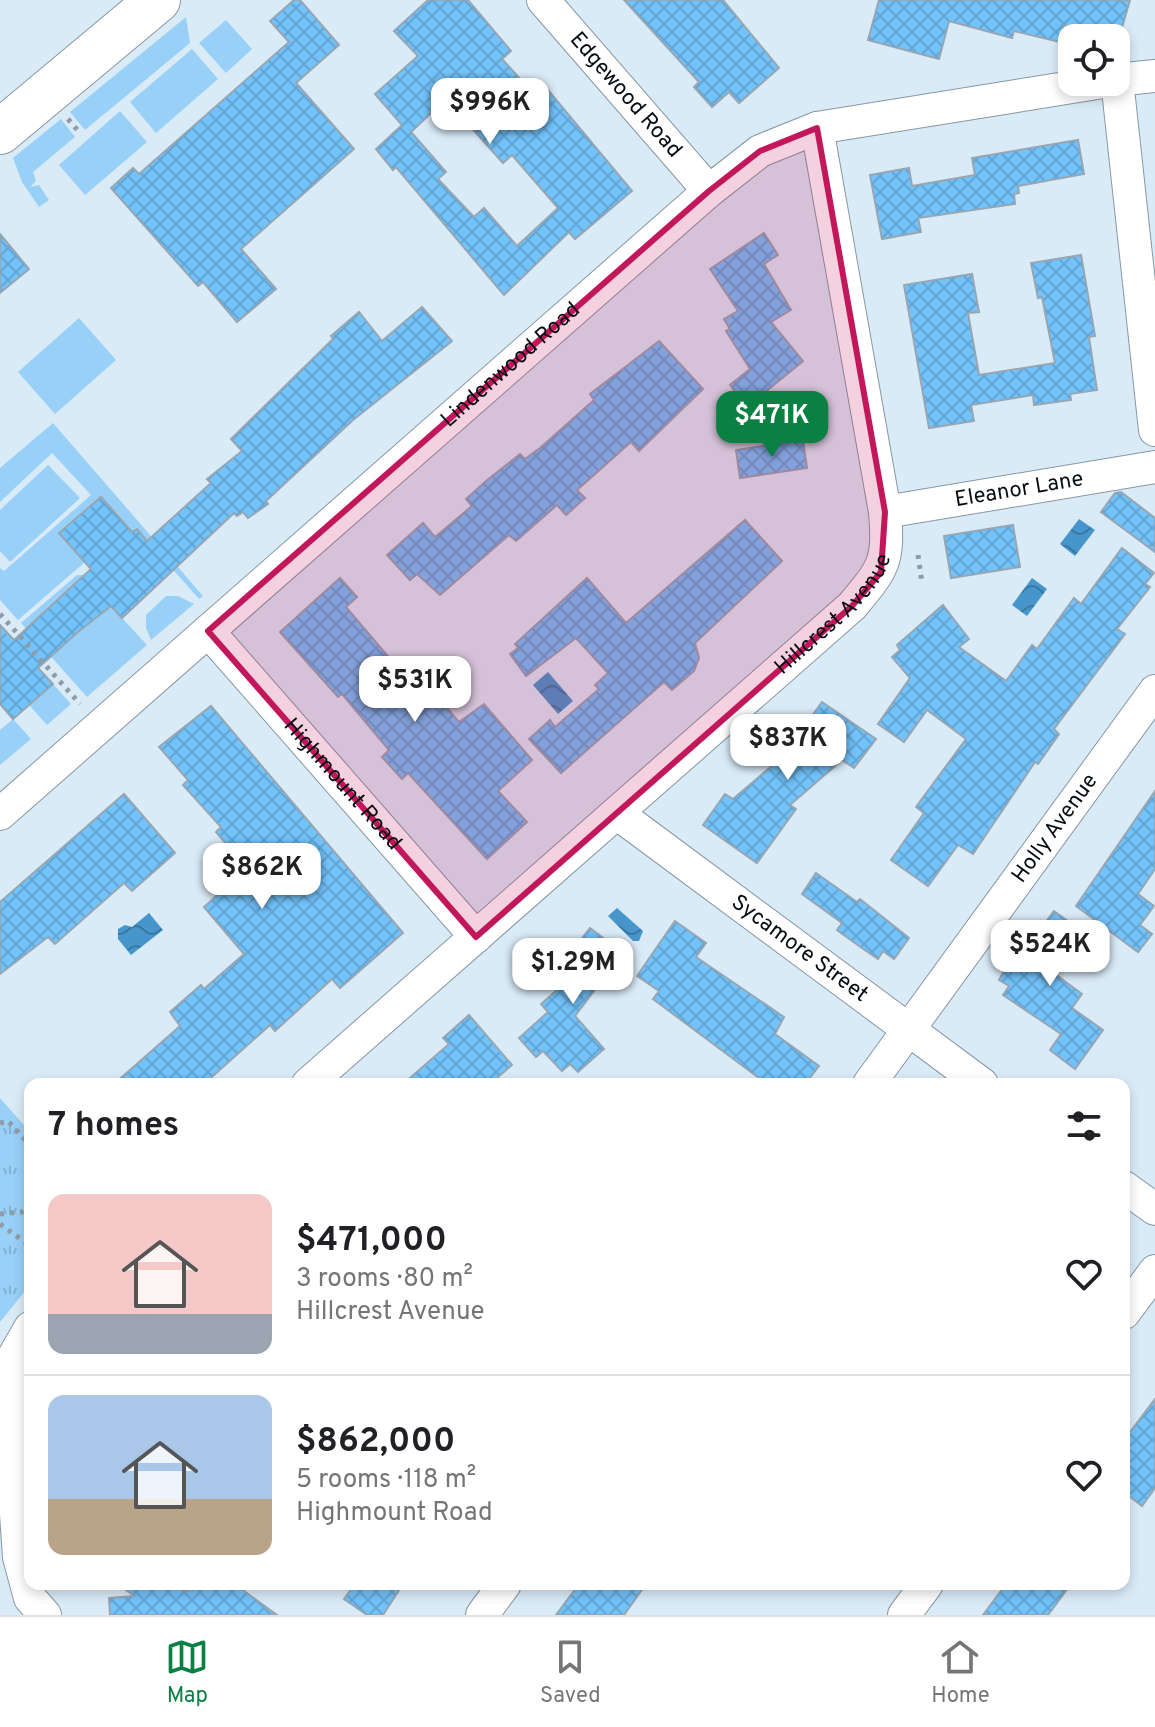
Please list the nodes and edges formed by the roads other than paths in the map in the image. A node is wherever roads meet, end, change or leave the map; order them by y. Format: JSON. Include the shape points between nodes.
{"nodes":[{"id":1,"x":158,"y":0,"type":"edge"},
{"id":2,"x":543,"y":0,"type":"edge"},
{"id":3,"x":1155,"y":76,"type":"edge"},
{"id":4,"x":1130,"y":78,"type":"edge"},
{"id":5,"x":1058,"y":89,"type":"edge"},
{"id":6,"x":1114,"y":96,"type":"edge"},
{"id":7,"x":817,"y":128,"type":"junction"},
{"id":8,"x":0,"y":132,"type":"edge"},
{"id":9,"x":709,"y":191,"type":"junction"},
{"id":10,"x":1155,"y":430,"type":"edge"},
{"id":11,"x":1155,"y":467,"type":"edge"},
{"id":12,"x":885,"y":512,"type":"junction"},
{"id":13,"x":208,"y":631,"type":"junction"},
{"id":14,"x":1155,"y":691,"type":"edge"},
{"id":15,"x":0,"y":814,"type":"edge"},
{"id":16,"x":618,"y":814,"type":"junction"},
{"id":17,"x":476,"y":937,"type":"junction"},
{"id":18,"x":908,"y":1030,"type":"junction"},
{"id":19,"x":315,"y":1078,"type":"edge"},
{"id":20,"x":873,"y":1078,"type":"edge"},
{"id":21,"x":974,"y":1078,"type":"edge"},
{"id":22,"x":1130,"y":1191,"type":"edge"},
{"id":23,"x":1155,"y":1209,"type":"edge"},
{"id":24,"x":1155,"y":1271,"type":"edge"},
{"id":25,"x":1130,"y":1305,"type":"edge"},
{"id":26,"x":24,"y":1338,"type":"edge"},
{"id":27,"x":10,"y":1562,"type":"edge"},
{"id":28,"x":24,"y":1587,"type":"edge"},
{"id":29,"x":26,"y":1590,"type":"edge"},
{"id":30,"x":501,"y":1590,"type":"edge"},
{"id":31,"x":923,"y":1590,"type":"edge"},
{"id":32,"x":45,"y":1615,"type":"edge"},
{"id":33,"x":482,"y":1615,"type":"edge"},
{"id":34,"x":904,"y":1615,"type":"edge"}],
"edges":[{"from":1,"to":8,"type":"street"},
{"from":2,"to":9,"type":"street","name":"Edgewood Road"},
{"from":3,"to":4,"type":"street","name":"Lindenwood Road"},
{"from":5,"to":7,"type":"street","name":"Lindenwood Road"},
{"from":6,"to":10,"type":"street"},
{"from":7,"to":9,"type":"street","name":"Lindenwood Road","via":[[760,151]]},
{"from":7,"to":12,"type":"street","name":"Hillcrest Avenue"},
{"from":9,"to":13,"type":"street","name":"Lindenwood Road"},
{"from":11,"to":12,"type":"street","name":"Eleanor Lane"},
{"from":12,"to":16,"type":"street","name":"Hillcrest Avenue","via":[[887,544],[881,572],[852,606]]},
{"from":13,"to":15,"type":"street","name":"Lindenwood Road"},
{"from":13,"to":17,"type":"street","name":"Highmount Road"},
{"from":14,"to":18,"type":"street","name":"Holly Avenue"},
{"from":16,"to":17,"type":"street","name":"Hillcrest Avenue"},
{"from":16,"to":18,"type":"street","name":"Sycamore Street"},
{"from":17,"to":19,"type":"street","name":"Hillcrest Avenue"},
{"from":18,"to":20,"type":"street","name":"Holly Avenue"},
{"from":18,"to":21,"type":"street","name":"Sycamore Street"},
{"from":22,"to":23,"type":"street"},
{"from":24,"to":25,"type":"street"},
{"from":26,"to":27,"type":"street","via":[[14,1356]]},
{"from":27,"to":28,"type":"street"},
{"from":29,"to":32,"type":"street"},
{"from":30,"to":33,"type":"street"},
{"from":31,"to":34,"type":"street"}]}
